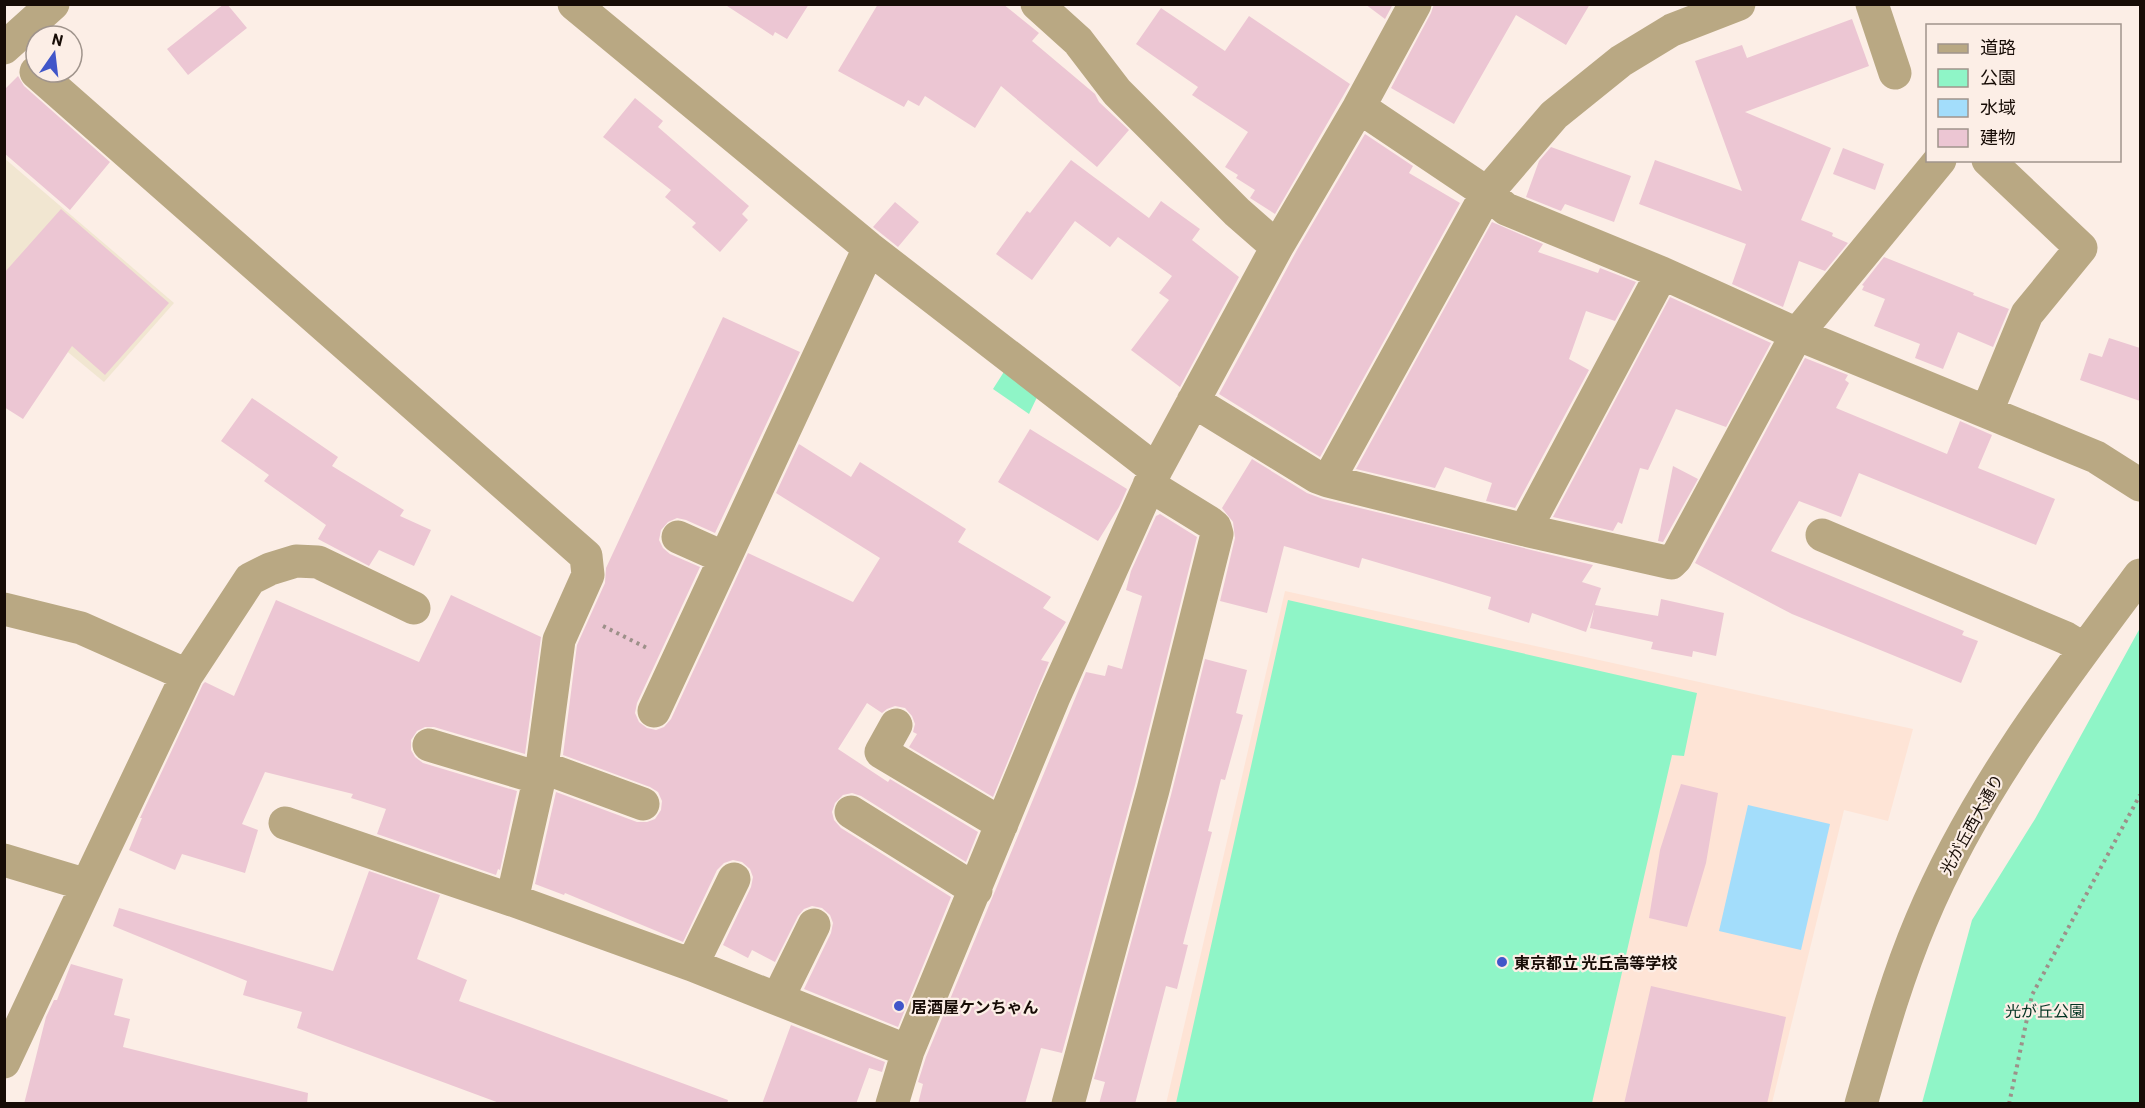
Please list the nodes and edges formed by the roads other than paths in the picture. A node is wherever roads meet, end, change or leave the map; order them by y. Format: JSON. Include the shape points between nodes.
{"nodes":[{"id":1,"x":53,"y":4,"type":"edge"},
{"id":2,"x":574,"y":4,"type":"edge"},
{"id":3,"x":1036,"y":4,"type":"edge"},
{"id":4,"x":1415,"y":4,"type":"edge"},
{"id":5,"x":1739,"y":4,"type":"edge"},
{"id":6,"x":1872,"y":4,"type":"edge"},
{"id":7,"x":6,"y":47,"type":"edge"},
{"id":8,"x":24,"y":62,"type":"edge"},
{"id":9,"x":1895,"y":73,"type":"dead end"},
{"id":10,"x":50,"y":84,"type":"edge"},
{"id":11,"x":1359,"y":107,"type":"junction"},
{"id":12,"x":1938,"y":162,"type":"edge"},
{"id":13,"x":1990,"y":162,"type":"edge"},
{"id":14,"x":1487,"y":193,"type":"junction"},
{"id":15,"x":1277,"y":247,"type":"junction"},
{"id":16,"x":869,"y":248,"type":"junction"},
{"id":17,"x":1662,"y":273,"type":"junction"},
{"id":18,"x":1797,"y":334,"type":"junction"},
{"id":19,"x":1194,"y":401,"type":"junction"},
{"id":20,"x":1987,"y":411,"type":"junction"},
{"id":21,"x":1152,"y":478,"type":"junction"},
{"id":22,"x":1328,"y":481,"type":"junction"},
{"id":23,"x":2140,"y":485,"type":"edge"},
{"id":24,"x":1526,"y":530,"type":"junction"},
{"id":25,"x":1822,"y":535,"type":"dead end"},
{"id":26,"x":678,"y":537,"type":"dead end"},
{"id":27,"x":725,"y":558,"type":"junction"},
{"id":28,"x":2140,"y":575,"type":"edge"},
{"id":29,"x":414,"y":608,"type":"dead end"},
{"id":30,"x":4,"y":609,"type":"edge"},
{"id":31,"x":2084,"y":650,"type":"junction"},
{"id":32,"x":187,"y":675,"type":"junction"},
{"id":33,"x":654,"y":711,"type":"dead end"},
{"id":34,"x":896,"y":725,"type":"dead end"},
{"id":35,"x":429,"y":745,"type":"dead end"},
{"id":36,"x":541,"y":772,"type":"junction"},
{"id":37,"x":643,"y":804,"type":"dead end"},
{"id":38,"x":851,"y":812,"type":"dead end"},
{"id":39,"x":285,"y":823,"type":"dead end"},
{"id":40,"x":1002,"y":824,"type":"junction"},
{"id":41,"x":4,"y":860,"type":"edge"},
{"id":42,"x":734,"y":879,"type":"dead end"},
{"id":43,"x":87,"y":885,"type":"junction"},
{"id":44,"x":976,"y":890,"type":"junction"},
{"id":45,"x":512,"y":900,"type":"junction"},
{"id":46,"x":814,"y":925,"type":"dead end"},
{"id":47,"x":693,"y":964,"type":"junction"},
{"id":48,"x":778,"y":998,"type":"junction"},
{"id":49,"x":908,"y":1050,"type":"junction"},
{"id":50,"x":4,"y":1062,"type":"edge"},
{"id":51,"x":892,"y":1104,"type":"edge"},
{"id":52,"x":1068,"y":1104,"type":"edge"},
{"id":53,"x":1861,"y":1104,"type":"edge"}],
"edges":[{"from":1,"to":7,"type":"street"},
{"from":2,"to":16,"type":"street"},
{"from":3,"to":15,"type":"street","via":[[1078,41],[1141,116]]},
{"from":4,"to":11,"type":"street"},
{"from":5,"to":14,"type":"street","via":[[1672,30],[1621,61],[1554,115]]},
{"from":6,"to":9,"type":"street"},
{"from":7,"to":8,"type":"street"},
{"from":10,"to":36,"type":"street","via":[[586,556],[588,575],[559,640]]},
{"from":11,"to":14,"type":"street"},
{"from":11,"to":15,"type":"street"},
{"from":12,"to":18,"type":"street"},
{"from":13,"to":20,"type":"street","via":[[2081,248],[2027,314]]},
{"from":14,"to":17,"type":"street","via":[[1506,209]]},
{"from":14,"to":22,"type":"street"},
{"from":15,"to":19,"type":"street"},
{"from":16,"to":21,"type":"street"},
{"from":16,"to":27,"type":"street"},
{"from":17,"to":18,"type":"street"},
{"from":17,"to":24,"type":"street"},
{"from":18,"to":20,"type":"street"},
{"from":18,"to":24,"type":"street","via":[[1671,563]]},
{"from":19,"to":21,"type":"street"},
{"from":19,"to":22,"type":"street"},
{"from":20,"to":23,"type":"street","via":[[2096,457]]},
{"from":21,"to":40,"type":"street"},
{"from":21,"to":52,"type":"street","via":[[1215,527],[1217,534]]},
{"from":22,"to":24,"type":"street"},
{"from":25,"to":31,"type":"street","via":[[2066,638]]},
{"from":26,"to":27,"type":"street"},
{"from":27,"to":33,"type":"street"},
{"from":28,"to":31,"type":"street","name":"光が丘西大通り"},
{"from":29,"to":32,"type":"street","via":[[318,562],[296,561],[250,579]]},
{"from":30,"to":32,"type":"street","via":[[81,628]]},
{"from":31,"to":53,"type":"street","name":"光が丘西大通り","via":[[2006,760],[1959,842],[1921,921],[1885,1018]]},
{"from":32,"to":43,"type":"street"},
{"from":34,"to":40,"type":"street","via":[[881,752]]},
{"from":35,"to":36,"type":"street"},
{"from":36,"to":37,"type":"street"},
{"from":36,"to":45,"type":"street"},
{"from":38,"to":44,"type":"street"},
{"from":39,"to":45,"type":"street"},
{"from":40,"to":44,"type":"street"},
{"from":41,"to":43,"type":"street"},
{"from":42,"to":47,"type":"street"},
{"from":43,"to":50,"type":"street"},
{"from":44,"to":49,"type":"street"},
{"from":45,"to":47,"type":"street"},
{"from":46,"to":48,"type":"street"},
{"from":47,"to":48,"type":"street"},
{"from":48,"to":49,"type":"street"},
{"from":49,"to":51,"type":"street"}]}
